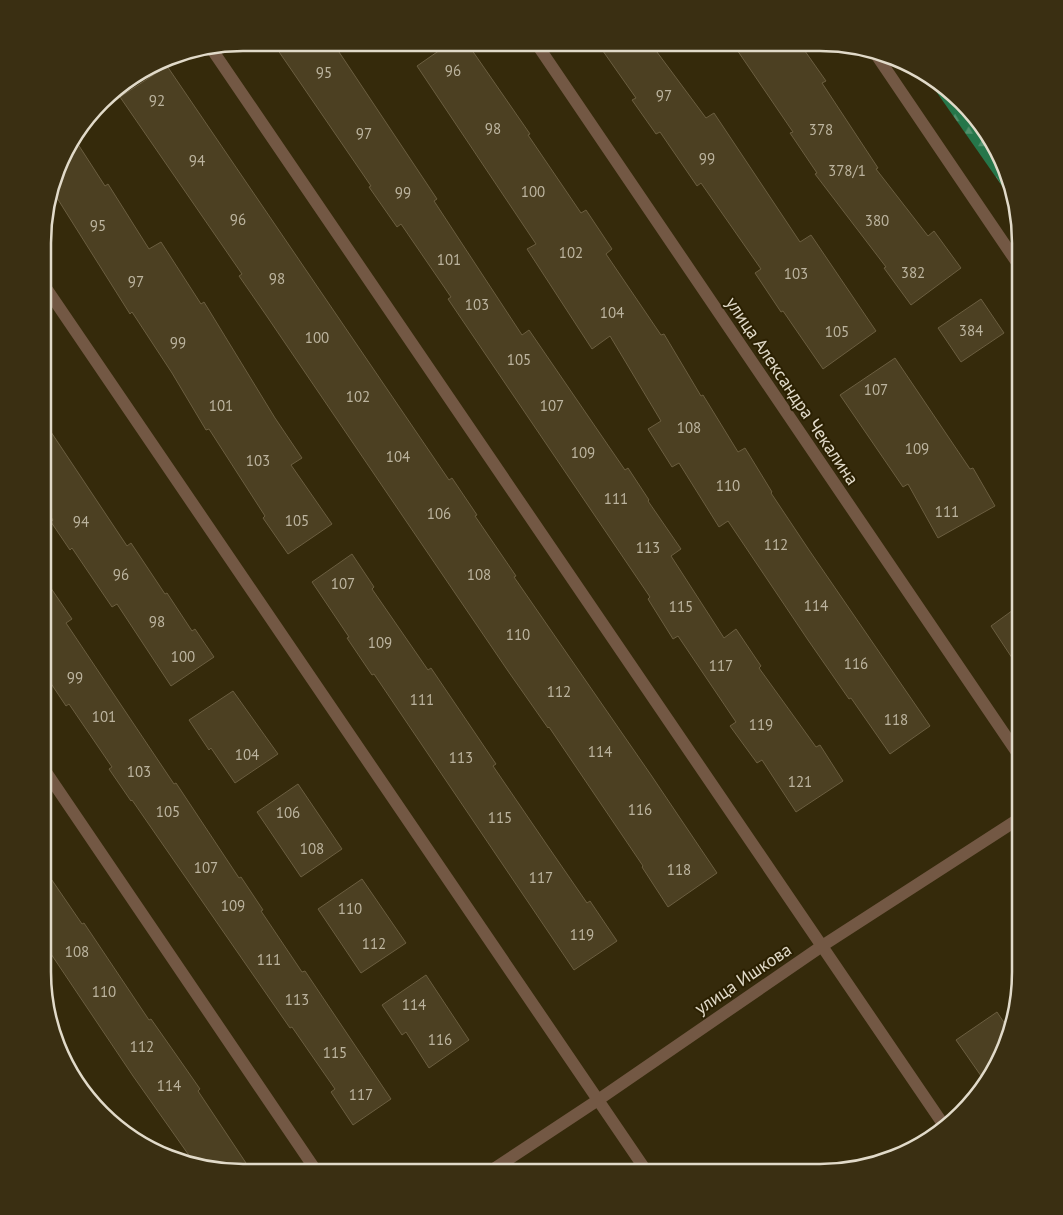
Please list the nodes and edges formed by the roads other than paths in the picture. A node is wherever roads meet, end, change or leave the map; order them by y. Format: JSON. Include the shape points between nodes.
{"nodes":[{"id":1,"x":541,"y":51,"type":"edge"},
{"id":2,"x":214,"y":54,"type":"edge"},
{"id":3,"x":880,"y":61,"type":"edge"},
{"id":4,"x":1012,"y":255,"type":"edge"},
{"id":5,"x":51,"y":295,"type":"edge"},
{"id":6,"x":1012,"y":746,"type":"edge"},
{"id":7,"x":51,"y":779,"type":"edge"},
{"id":8,"x":1012,"y":823,"type":"edge"},
{"id":9,"x":822,"y":946,"type":"junction"},
{"id":10,"x":598,"y":1100,"type":"junction"},
{"id":11,"x":941,"y":1121,"type":"edge"},
{"id":12,"x":312,"y":1164,"type":"edge"},
{"id":13,"x":501,"y":1164,"type":"edge"},
{"id":14,"x":642,"y":1164,"type":"edge"}],
"edges":[{"from":1,"to":6,"type":"street","name":"улица Александра Чекалина"},
{"from":2,"to":9,"type":"street"},
{"from":3,"to":4,"type":"street"},
{"from":5,"to":10,"type":"street"},
{"from":7,"to":12,"type":"street"},
{"from":8,"to":9,"type":"street","name":"улица Ишкова"},
{"from":9,"to":10,"type":"street","name":"улица Ишкова"},
{"from":9,"to":11,"type":"street"},
{"from":10,"to":13,"type":"street","name":"улица Ишкова"},
{"from":10,"to":14,"type":"street"}]}
